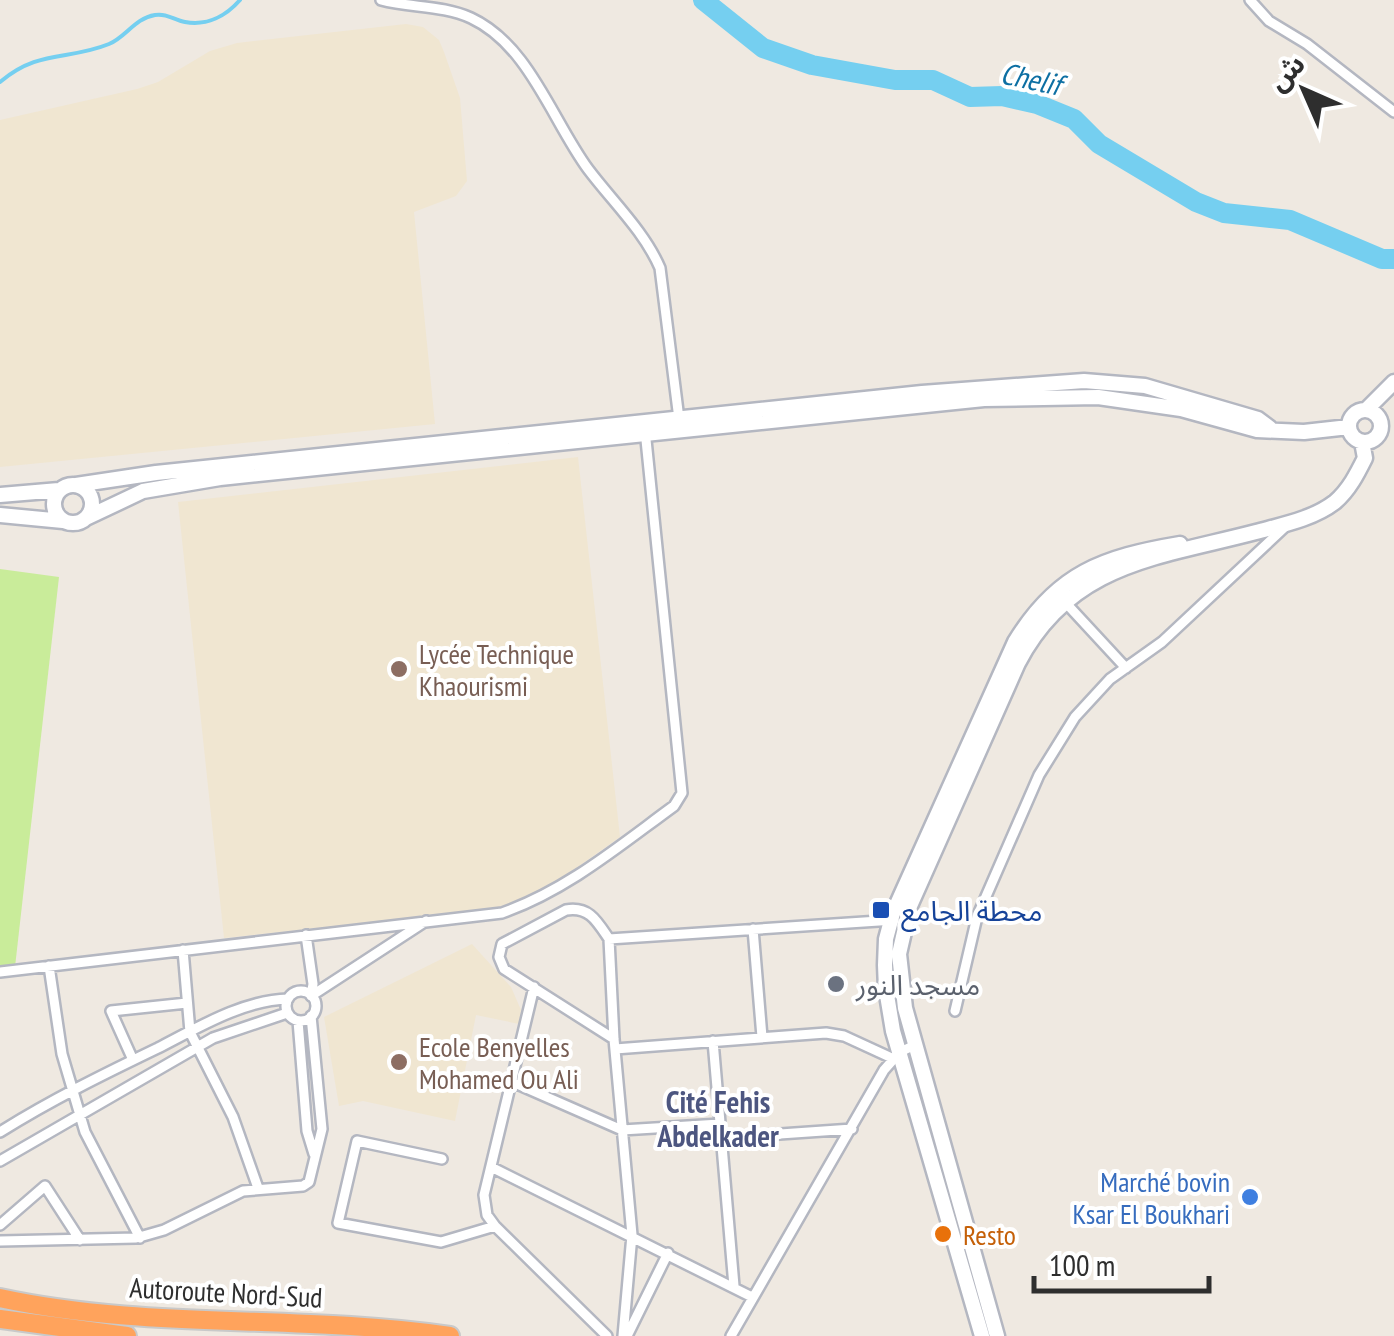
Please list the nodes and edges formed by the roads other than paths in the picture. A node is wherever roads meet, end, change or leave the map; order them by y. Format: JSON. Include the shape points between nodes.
{"nodes":[{"id":1,"x":381,"y":0,"type":"edge"},
{"id":2,"x":1250,"y":0,"type":"edge"},
{"id":3,"x":1394,"y":112,"type":"edge"},
{"id":4,"x":1394,"y":382,"type":"edge"},
{"id":5,"x":1366,"y":410,"type":"junction"},
{"id":6,"x":1394,"y":416,"type":"edge"},
{"id":7,"x":679,"y":419,"type":"junction"},
{"id":8,"x":1349,"y":427,"type":"junction"},
{"id":9,"x":645,"y":428,"type":"junction"},
{"id":10,"x":1270,"y":428,"type":"junction"},
{"id":11,"x":1382,"y":428,"type":"junction"},
{"id":12,"x":1362,"y":442,"type":"junction"},
{"id":13,"x":76,"y":485,"type":"junction"},
{"id":14,"x":59,"y":490,"type":"junction"},
{"id":15,"x":0,"y":495,"type":"edge"},
{"id":16,"x":0,"y":515,"type":"edge"},
{"id":17,"x":86,"y":518,"type":"junction"},
{"id":18,"x":64,"y":521,"type":"junction"},
{"id":19,"x":1289,"y":524,"type":"junction"},
{"id":20,"x":1064,"y":601,"type":"junction"},
{"id":21,"x":1126,"y":668,"type":"junction"},
{"id":22,"x":428,"y":920,"type":"junction"},
{"id":23,"x":898,"y":920,"type":"junction"},
{"id":24,"x":753,"y":929,"type":"junction"},
{"id":25,"x":306,"y":935,"type":"junction"},
{"id":26,"x":609,"y":938,"type":"junction"},
{"id":27,"x":183,"y":950,"type":"junction"},
{"id":28,"x":49,"y":966,"type":"junction"},
{"id":29,"x":0,"y":972,"type":"edge"},
{"id":30,"x":534,"y":987,"type":"junction"},
{"id":31,"x":311,"y":996,"type":"junction"},
{"id":32,"x":288,"y":999,"type":"junction"},
{"id":33,"x":188,"y":1003,"type":"junction"},
{"id":34,"x":955,"y":1011,"type":"dead end"},
{"id":35,"x":287,"y":1013,"type":"junction"},
{"id":36,"x":311,"y":1016,"type":"junction"},
{"id":37,"x":298,"y":1021,"type":"junction"},
{"id":38,"x":190,"y":1032,"type":"junction"},
{"id":39,"x":762,"y":1038,"type":"junction"},
{"id":40,"x":713,"y":1041,"type":"junction"},
{"id":41,"x":614,"y":1044,"type":"junction"},
{"id":42,"x":915,"y":1044,"type":"junction"},
{"id":43,"x":195,"y":1048,"type":"junction"},
{"id":44,"x":897,"y":1056,"type":"junction"},
{"id":45,"x":133,"y":1060,"type":"junction"},
{"id":46,"x":510,"y":1081,"type":"junction"},
{"id":47,"x":72,"y":1090,"type":"junction"},
{"id":48,"x":79,"y":1112,"type":"junction"},
{"id":49,"x":720,"y":1124,"type":"junction"},
{"id":50,"x":852,"y":1128,"type":"junction"},
{"id":51,"x":622,"y":1130,"type":"junction"},
{"id":52,"x":0,"y":1132,"type":"edge"},
{"id":53,"x":722,"y":1138,"type":"junction"},
{"id":54,"x":315,"y":1157,"type":"junction"},
{"id":55,"x":442,"y":1159,"type":"dead end"},
{"id":56,"x":0,"y":1160,"type":"edge"},
{"id":57,"x":491,"y":1167,"type":"junction"},
{"id":58,"x":258,"y":1188,"type":"junction"},
{"id":59,"x":0,"y":1225,"type":"edge"},
{"id":60,"x":494,"y":1226,"type":"junction"},
{"id":61,"x":632,"y":1235,"type":"junction"},
{"id":62,"x":140,"y":1238,"type":"junction"},
{"id":63,"x":80,"y":1240,"type":"junction"},
{"id":64,"x":0,"y":1241,"type":"edge"},
{"id":65,"x":668,"y":1253,"type":"junction"},
{"id":66,"x":734,"y":1286,"type":"junction"},
{"id":67,"x":752,"y":1297,"type":"junction"},
{"id":68,"x":0,"y":1298,"type":"edge"},
{"id":69,"x":0,"y":1319,"type":"edge"},
{"id":70,"x":127,"y":1336,"type":"edge"},
{"id":71,"x":450,"y":1336,"type":"edge"},
{"id":72,"x":608,"y":1336,"type":"edge"},
{"id":73,"x":625,"y":1336,"type":"edge"},
{"id":74,"x":731,"y":1336,"type":"edge"},
{"id":75,"x":982,"y":1336,"type":"edge"},
{"id":76,"x":996,"y":1336,"type":"edge"}],
"edges":[{"from":1,"to":7,"type":"street","via":[[472,18],[519,59],[660,268]]},
{"from":2,"to":3,"type":"street"},
{"from":4,"to":5,"type":"main road"},
{"from":5,"to":8,"type":"main road"},
{"from":5,"to":11,"type":"main road"},
{"from":6,"to":11,"type":"main road"},
{"from":7,"to":9,"type":"main road"},
{"from":7,"to":10,"type":"main road","via":[[1084,381],[1145,386]]},
{"from":8,"to":10,"type":"main road"},
{"from":8,"to":12,"type":"main road"},
{"from":9,"to":10,"type":"main road","via":[[1048,396],[1143,402]]},
{"from":9,"to":13,"type":"main road"},
{"from":9,"to":17,"type":"main road","via":[[168,486],[126,497]]},
{"from":9,"to":22,"type":"street","via":[[680,799],[540,899],[502,912]]},
{"from":11,"to":12,"type":"main road"},
{"from":12,"to":19,"type":"main road","via":[[1366,458],[1344,493]]},
{"from":13,"to":14,"type":"main road"},
{"from":13,"to":17,"type":"main road","via":[[90,496]]},
{"from":14,"to":15,"type":"main road"},
{"from":14,"to":18,"type":"main road","via":[[54,506]]},
{"from":16,"to":18,"type":"main road"},
{"from":17,"to":18,"type":"main road"},
{"from":19,"to":20,"type":"main road","via":[[1125,567]]},
{"from":19,"to":21,"type":"street"},
{"from":19,"to":23,"type":"main road","via":[[1116,556],[1046,600],[1015,642],[910,870]]},
{"from":20,"to":21,"type":"street"},
{"from":20,"to":23,"type":"main road","via":[[1034,633],[1018,663]]},
{"from":21,"to":34,"type":"street","via":[[1074,717],[1040,775],[977,917]]},
{"from":22,"to":25,"type":"street"},
{"from":22,"to":31,"type":"street"},
{"from":23,"to":24,"type":"street"},
{"from":23,"to":42,"type":"main road"},
{"from":23,"to":44,"type":"main road","via":[[886,938]]},
{"from":24,"to":26,"type":"street"},
{"from":24,"to":39,"type":"street"},
{"from":25,"to":27,"type":"street"},
{"from":25,"to":31,"type":"street"},
{"from":26,"to":30,"type":"street","via":[[578,908],[502,944],[504,969]]},
{"from":26,"to":41,"type":"street"},
{"from":27,"to":28,"type":"street"},
{"from":27,"to":33,"type":"street"},
{"from":28,"to":29,"type":"street"},
{"from":28,"to":47,"type":"street"},
{"from":30,"to":41,"type":"street"},
{"from":30,"to":46,"type":"street"},
{"from":31,"to":32,"type":"street","via":[[299,992]]},
{"from":31,"to":36,"type":"street"},
{"from":32,"to":35,"type":"street"},
{"from":32,"to":38,"type":"street"},
{"from":33,"to":38,"type":"street"},
{"from":33,"to":45,"type":"street","via":[[110,1011]]},
{"from":35,"to":37,"type":"street"},
{"from":35,"to":43,"type":"street"},
{"from":36,"to":37,"type":"street"},
{"from":36,"to":54,"type":"street","via":[[322,1128]]},
{"from":37,"to":54,"type":"street"},
{"from":38,"to":43,"type":"street"},
{"from":38,"to":45,"type":"street"},
{"from":39,"to":40,"type":"street"},
{"from":39,"to":44,"type":"street","via":[[835,1033]]},
{"from":40,"to":41,"type":"street"},
{"from":40,"to":49,"type":"street"},
{"from":41,"to":51,"type":"street"},
{"from":42,"to":44,"type":"street"},
{"from":42,"to":76,"type":"main road"},
{"from":43,"to":48,"type":"street"},
{"from":43,"to":58,"type":"street","via":[[233,1117]]},
{"from":44,"to":50,"type":"street"},
{"from":44,"to":75,"type":"main road"},
{"from":45,"to":47,"type":"street"},
{"from":46,"to":51,"type":"street"},
{"from":46,"to":57,"type":"street"},
{"from":47,"to":48,"type":"street"},
{"from":47,"to":52,"type":"street"},
{"from":48,"to":56,"type":"street"},
{"from":48,"to":62,"type":"street"},
{"from":49,"to":51,"type":"street"},
{"from":49,"to":53,"type":"street"},
{"from":50,"to":53,"type":"street"},
{"from":50,"to":67,"type":"street"},
{"from":51,"to":61,"type":"street"},
{"from":53,"to":66,"type":"street"},
{"from":54,"to":58,"type":"street","via":[[303,1186]]},
{"from":55,"to":60,"type":"street","via":[[357,1141],[338,1222],[441,1242]]},
{"from":57,"to":60,"type":"street","via":[[484,1194]]},
{"from":57,"to":61,"type":"street"},
{"from":58,"to":62,"type":"street"},
{"from":59,"to":63,"type":"street","via":[[45,1186]]},
{"from":60,"to":72,"type":"street"},
{"from":61,"to":65,"type":"street"},
{"from":61,"to":73,"type":"street"},
{"from":62,"to":63,"type":"street"},
{"from":63,"to":64,"type":"street"},
{"from":65,"to":66,"type":"street"},
{"from":65,"to":73,"type":"street"},
{"from":66,"to":67,"type":"street"},
{"from":67,"to":74,"type":"street"},
{"from":68,"to":71,"type":"highway","name":"Autoroute Nord-Sud","via":[[55,1310]]},
{"from":69,"to":70,"type":"highway","name":"Autoroute Nord-Sud"}]}
